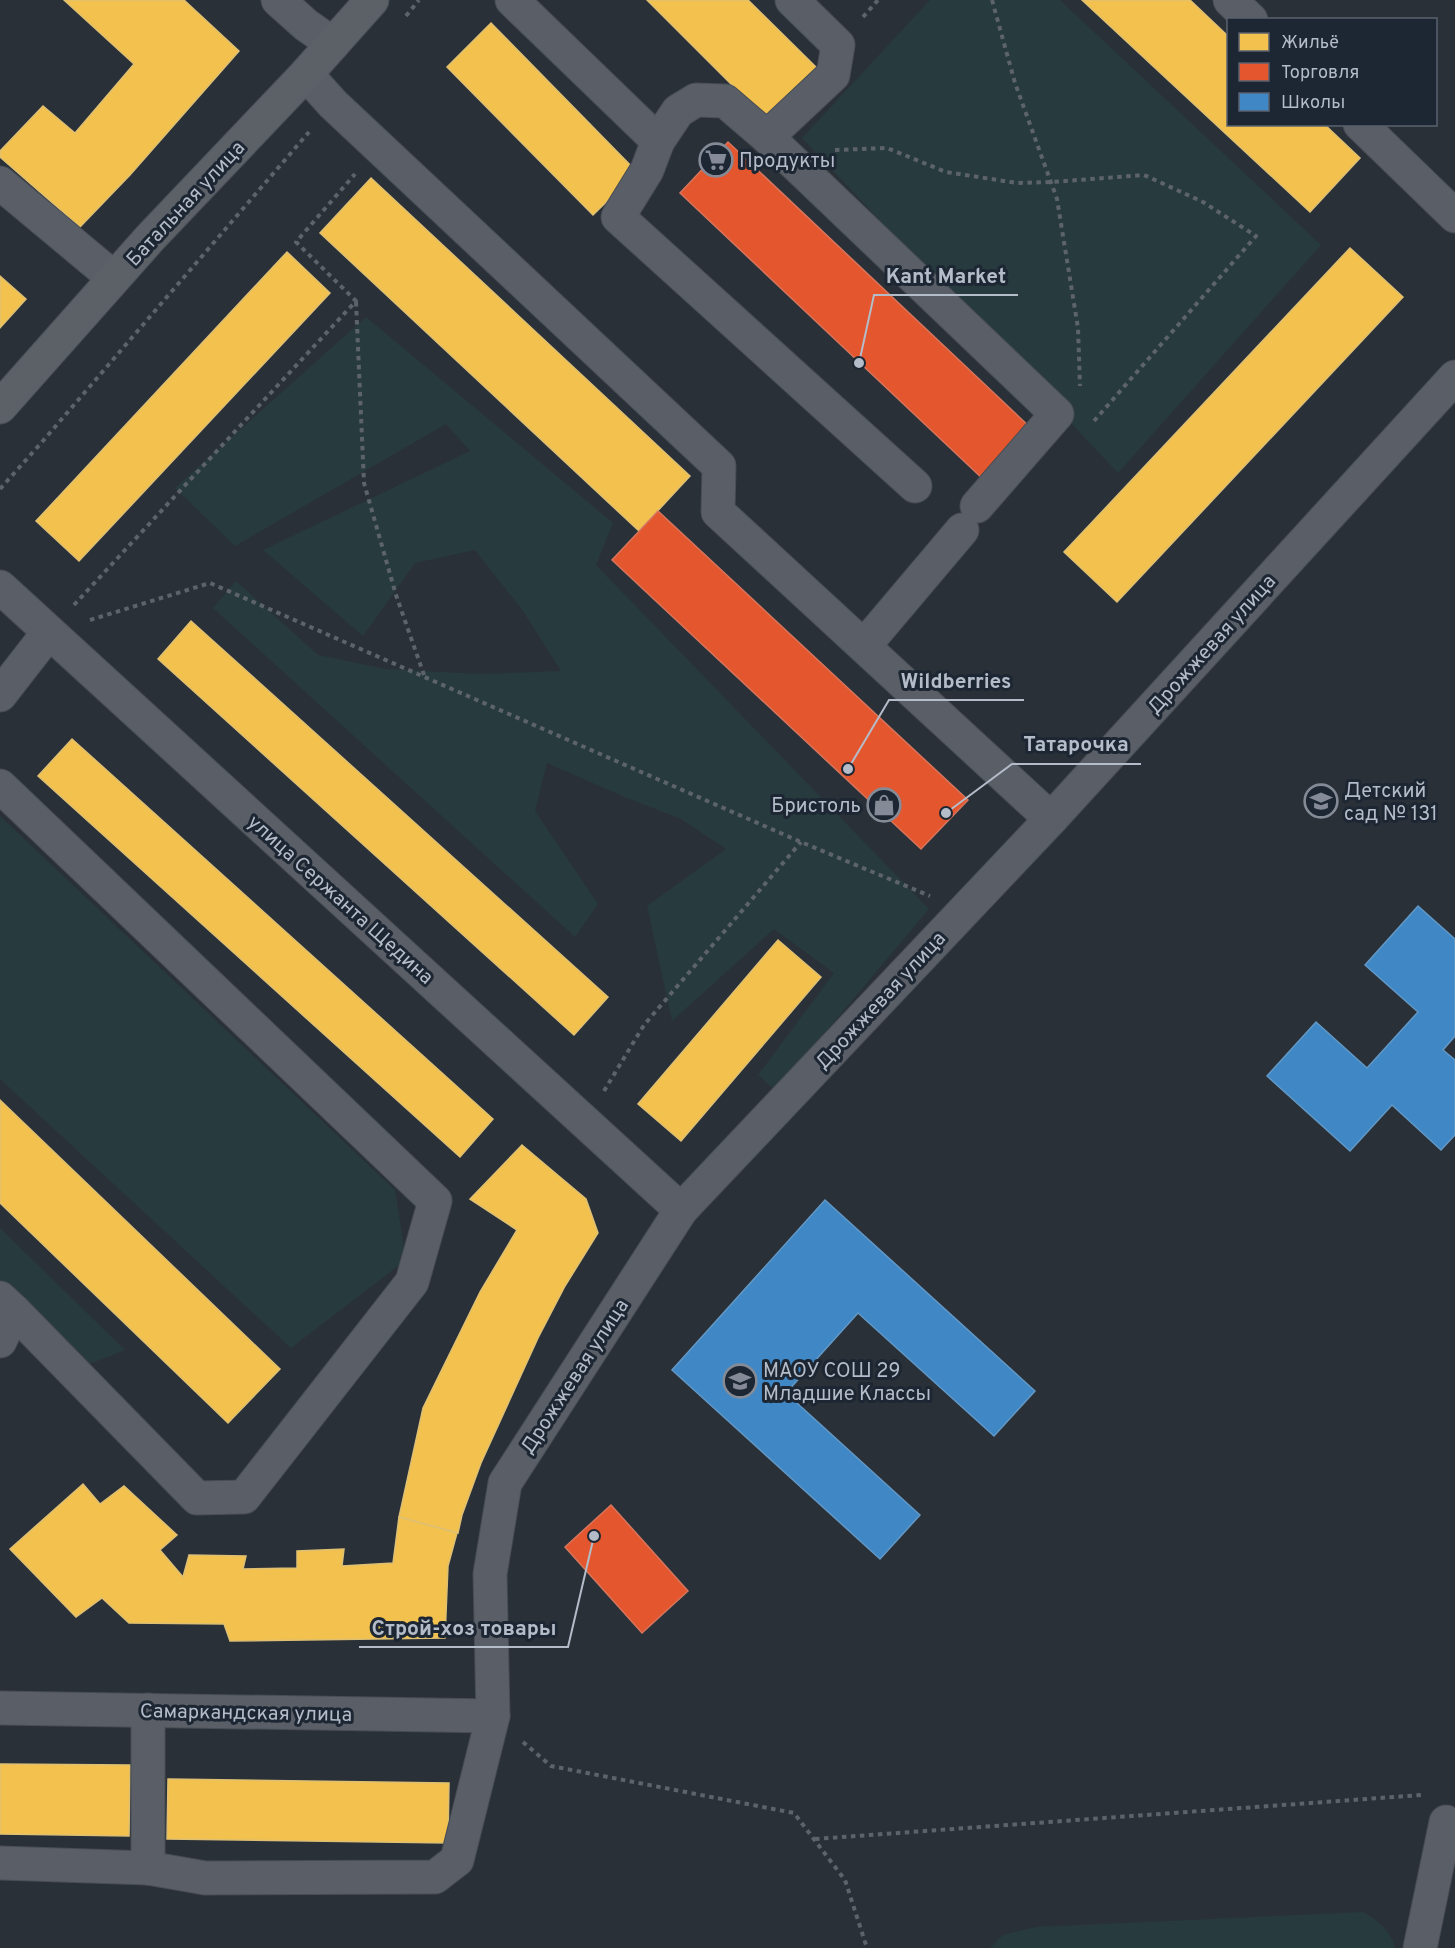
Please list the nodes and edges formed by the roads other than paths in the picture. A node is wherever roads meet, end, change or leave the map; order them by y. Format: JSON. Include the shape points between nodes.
{"nodes":[{"id":1,"x":278,"y":0,"type":"edge"},
{"id":2,"x":372,"y":0,"type":"edge"},
{"id":3,"x":792,"y":0,"type":"edge"},
{"id":4,"x":1230,"y":0,"type":"edge"},
{"id":5,"x":516,"y":1,"type":"edge"},
{"id":6,"x":1249,"y":18,"type":"edge"},
{"id":7,"x":333,"y":44,"type":"junction"},
{"id":8,"x":306,"y":74,"type":"junction"},
{"id":9,"x":1362,"y":126,"type":"edge"},
{"id":10,"x":767,"y":137,"type":"junction"},
{"id":11,"x":658,"y":141,"type":"junction"},
{"id":12,"x":0,"y":183,"type":"edge"},
{"id":13,"x":1455,"y":216,"type":"edge"},
{"id":14,"x":114,"y":278,"type":"junction"},
{"id":15,"x":1454,"y":381,"type":"edge"},
{"id":16,"x":0,"y":407,"type":"edge"},
{"id":17,"x":915,"y":486,"type":"dead end"},
{"id":18,"x":0,"y":587,"type":"edge"},
{"id":19,"x":49,"y":632,"type":"junction"},
{"id":20,"x":864,"y":646,"type":"junction"},
{"id":21,"x":0,"y":695,"type":"edge"},
{"id":22,"x":0,"y":786,"type":"edge"},
{"id":23,"x":1051,"y":819,"type":"junction"},
{"id":24,"x":681,"y":1210,"type":"junction"},
{"id":25,"x":7,"y":1304,"type":"edge"},
{"id":26,"x":0,"y":1341,"type":"edge"},
{"id":27,"x":0,"y":1708,"type":"edge"},
{"id":28,"x":148,"y":1710,"type":"junction"},
{"id":29,"x":493,"y":1716,"type":"junction"},
{"id":30,"x":1439,"y":1808,"type":"road end"},
{"id":31,"x":0,"y":1863,"type":"edge"},
{"id":32,"x":148,"y":1868,"type":"junction"},
{"id":33,"x":1420,"y":1948,"type":"edge"}],
"edges":[{"from":1,"to":7,"type":"street"},
{"from":2,"to":7,"type":"main road","name":"Батальная улица"},
{"from":3,"to":10,"type":"street","via":[[838,45],[832,75]]},
{"from":4,"to":6,"type":"street"},
{"from":5,"to":11,"type":"street"},
{"from":7,"to":8,"type":"main road","name":"Батальная улица"},
{"from":8,"to":14,"type":"main road","name":"Батальная улица"},
{"from":8,"to":20,"type":"street","via":[[333,104],[719,466],[718,512]]},
{"from":9,"to":13,"type":"street"},
{"from":10,"to":11,"type":"street","via":[[725,101],[696,100],[678,111]]},
{"from":10,"to":20,"type":"street","via":[[1057,414]]},
{"from":11,"to":17,"type":"street","via":[[647,170],[618,217]]},
{"from":12,"to":14,"type":"street"},
{"from":14,"to":16,"type":"main road","name":"Батальная улица"},
{"from":15,"to":23,"type":"street","name":"Дрожжевая улица"},
{"from":18,"to":19,"type":"street","name":"улица Сержанта Щедина"},
{"from":19,"to":21,"type":"street"},
{"from":19,"to":24,"type":"street","name":"улица Сержанта Щедина"},
{"from":20,"to":23,"type":"street"},
{"from":22,"to":25,"type":"street","via":[[435,1201],[412,1282],[244,1497],[197,1498]]},
{"from":23,"to":24,"type":"street","name":"Дрожжевая улица"},
{"from":24,"to":29,"type":"street","name":"Дрожжевая улица","via":[[505,1483],[490,1574]]},
{"from":25,"to":26,"type":"street"},
{"from":27,"to":28,"type":"street","name":"Самаркандская улица"},
{"from":28,"to":29,"type":"street","name":"Самаркандская улица"},
{"from":28,"to":32,"type":"street"},
{"from":29,"to":32,"type":"street","name":"Дрожжевая улица","via":[[457,1860],[435,1877],[205,1878]]},
{"from":30,"to":33,"type":"street"},
{"from":31,"to":32,"type":"street","name":"Дрожжевая улица"}]}
